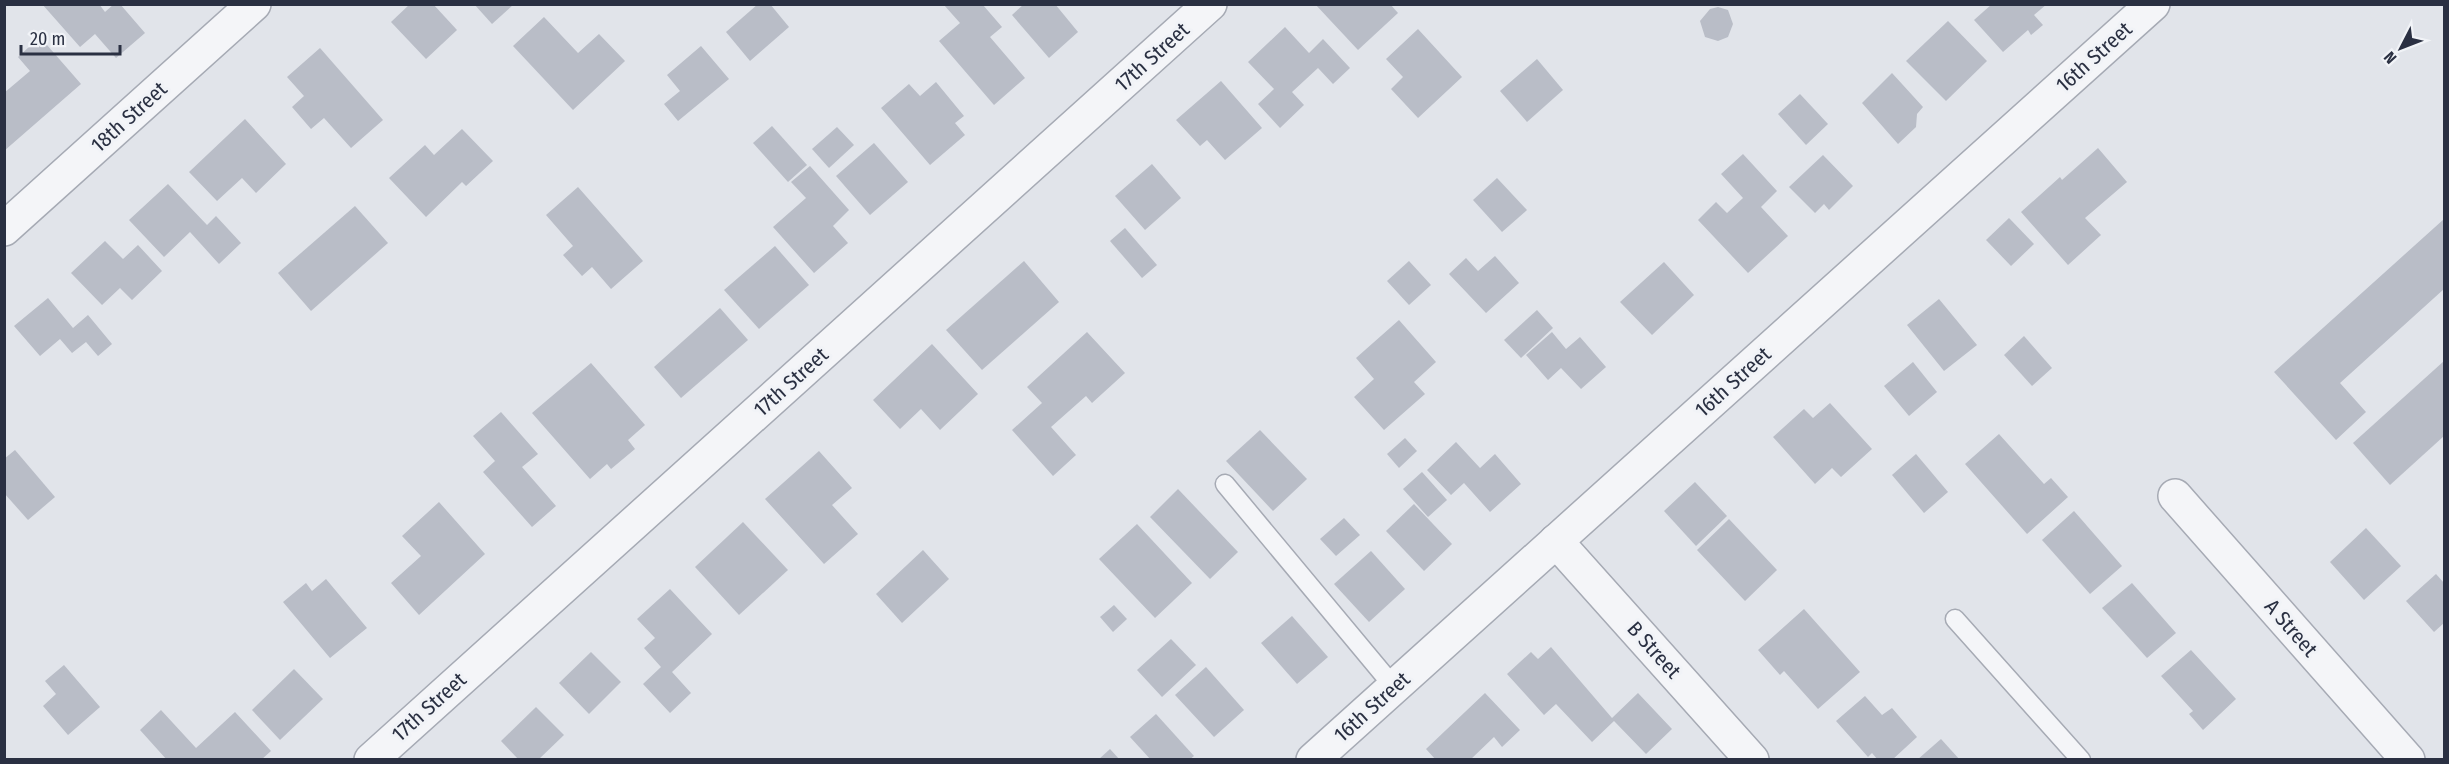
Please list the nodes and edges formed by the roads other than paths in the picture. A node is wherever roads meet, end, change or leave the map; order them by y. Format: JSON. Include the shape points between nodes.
{"nodes":[{"id":1,"x":254,"y":4,"type":"edge"},
{"id":2,"x":1210,"y":4,"type":"edge"},
{"id":3,"x":2153,"y":4,"type":"edge"},
{"id":4,"x":4,"y":229,"type":"edge"},
{"id":5,"x":1225,"y":484,"type":"dead end"},
{"id":6,"x":2175,"y":495,"type":"dead end"},
{"id":7,"x":1556,"y":541,"type":"junction"},
{"id":8,"x":1955,"y":619,"type":"dead end"},
{"id":9,"x":1394,"y":687,"type":"junction"},
{"id":10,"x":371,"y":759,"type":"edge"},
{"id":11,"x":1313,"y":759,"type":"edge"},
{"id":12,"x":1752,"y":759,"type":"edge"},
{"id":13,"x":2081,"y":759,"type":"edge"},
{"id":14,"x":2408,"y":759,"type":"edge"}],
"edges":[{"from":1,"to":4,"type":"street","name":"18th Street"},
{"from":2,"to":10,"type":"street","name":"17th Street"},
{"from":3,"to":7,"type":"street","name":"16th Street"},
{"from":5,"to":9,"type":"lane"},
{"from":6,"to":14,"type":"street","name":"A Street"},
{"from":7,"to":9,"type":"street","name":"16th Street"},
{"from":7,"to":12,"type":"street","name":"B Street"},
{"from":8,"to":13,"type":"lane"},
{"from":9,"to":11,"type":"street","name":"16th Street"}]}
